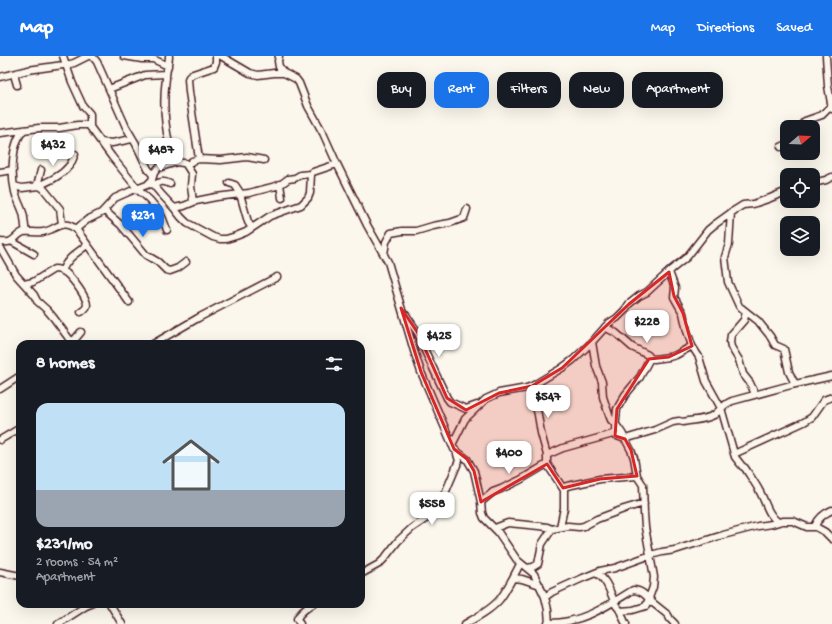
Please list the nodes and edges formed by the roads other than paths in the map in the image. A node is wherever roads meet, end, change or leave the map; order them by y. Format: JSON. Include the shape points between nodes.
{"nodes":[{"id":1,"x":63,"y":56,"type":"edge"},
{"id":2,"x":92,"y":56,"type":"edge"},
{"id":3,"x":124,"y":56,"type":"edge"},
{"id":4,"x":170,"y":56,"type":"edge"},
{"id":5,"x":216,"y":56,"type":"edge"},
{"id":6,"x":221,"y":56,"type":"edge"},
{"id":7,"x":279,"y":56,"type":"edge"},
{"id":8,"x":826,"y":58,"type":"edge"},
{"id":9,"x":65,"y":65,"type":"junction"},
{"id":10,"x":832,"y":65,"type":"edge"},
{"id":11,"x":168,"y":66,"type":"junction"},
{"id":12,"x":16,"y":73,"type":"junction"},
{"id":13,"x":284,"y":73,"type":"junction"},
{"id":14,"x":166,"y":74,"type":"junction"},
{"id":15,"x":0,"y":77,"type":"edge"},
{"id":16,"x":17,"y":85,"type":"dead end"},
{"id":17,"x":109,"y":89,"type":"junction"},
{"id":18,"x":832,"y":106,"type":"edge"},
{"id":19,"x":832,"y":109,"type":"edge"},
{"id":20,"x":808,"y":120,"type":"edge"},
{"id":21,"x":90,"y":125,"type":"junction"},
{"id":22,"x":0,"y":128,"type":"edge"},
{"id":23,"x":24,"y":130,"type":"junction"},
{"id":24,"x":0,"y":133,"type":"edge"},
{"id":25,"x":132,"y":139,"type":"junction"},
{"id":26,"x":102,"y":142,"type":"junction"},
{"id":27,"x":170,"y":143,"type":"dead end"},
{"id":28,"x":75,"y":154,"type":"dead end"},
{"id":29,"x":199,"y":159,"type":"junction"},
{"id":30,"x":264,"y":160,"type":"dead end"},
{"id":31,"x":185,"y":163,"type":"junction"},
{"id":32,"x":337,"y":164,"type":"junction"},
{"id":33,"x":13,"y":170,"type":"junction"},
{"id":34,"x":41,"y":170,"type":"dead end"},
{"id":35,"x":0,"y":172,"type":"edge"},
{"id":36,"x":153,"y":174,"type":"junction"},
{"id":37,"x":311,"y":174,"type":"junction"},
{"id":38,"x":832,"y":177,"type":"edge"},
{"id":39,"x":820,"y":181,"type":"edge"},
{"id":40,"x":229,"y":183,"type":"dead end"},
{"id":41,"x":170,"y":184,"type":"dead end"},
{"id":42,"x":280,"y":184,"type":"junction"},
{"id":43,"x":151,"y":185,"type":"junction"},
{"id":44,"x":14,"y":186,"type":"junction"},
{"id":45,"x":37,"y":186,"type":"junction"},
{"id":46,"x":137,"y":188,"type":"junction"},
{"id":47,"x":240,"y":194,"type":"junction"},
{"id":48,"x":780,"y":194,"type":"edge"},
{"id":49,"x":282,"y":198,"type":"dead end"},
{"id":50,"x":193,"y":202,"type":"junction"},
{"id":51,"x":174,"y":208,"type":"junction"},
{"id":52,"x":467,"y":209,"type":"dead end"},
{"id":53,"x":105,"y":211,"type":"junction"},
{"id":54,"x":731,"y":212,"type":"junction"},
{"id":55,"x":62,"y":224,"type":"junction"},
{"id":56,"x":252,"y":228,"type":"junction"},
{"id":57,"x":76,"y":229,"type":"junction"},
{"id":58,"x":167,"y":230,"type":"dead end"},
{"id":59,"x":26,"y":231,"type":"junction"},
{"id":60,"x":11,"y":241,"type":"junction"},
{"id":61,"x":0,"y":242,"type":"edge"},
{"id":62,"x":87,"y":245,"type":"junction"},
{"id":63,"x":0,"y":247,"type":"edge"},
{"id":64,"x":34,"y":254,"type":"dead end"},
{"id":65,"x":384,"y":254,"type":"junction"},
{"id":66,"x":186,"y":262,"type":"dead end"},
{"id":67,"x":62,"y":271,"type":"junction"},
{"id":68,"x":669,"y":272,"type":"junction"},
{"id":69,"x":276,"y":277,"type":"dead end"},
{"id":70,"x":24,"y":284,"type":"junction"},
{"id":71,"x":129,"y":302,"type":"dead end"},
{"id":72,"x":401,"y":308,"type":"junction"},
{"id":73,"x":82,"y":312,"type":"dead end"},
{"id":74,"x":746,"y":312,"type":"junction"},
{"id":75,"x":605,"y":327,"type":"junction"},
{"id":76,"x":81,"y":332,"type":"dead end"},
{"id":77,"x":69,"y":340,"type":"edge"},
{"id":78,"x":74,"y":340,"type":"edge"},
{"id":79,"x":160,"y":340,"type":"edge"},
{"id":80,"x":592,"y":342,"type":"junction"},
{"id":81,"x":692,"y":346,"type":"junction"},
{"id":82,"x":650,"y":358,"type":"junction"},
{"id":83,"x":832,"y":376,"type":"edge"},
{"id":84,"x":16,"y":379,"type":"edge"},
{"id":85,"x":796,"y":384,"type":"junction"},
{"id":86,"x":532,"y":386,"type":"junction"},
{"id":87,"x":0,"y":389,"type":"edge"},
{"id":88,"x":755,"y":394,"type":"junction"},
{"id":89,"x":832,"y":397,"type":"edge"},
{"id":90,"x":480,"y":404,"type":"junction"},
{"id":91,"x":721,"y":408,"type":"junction"},
{"id":92,"x":615,"y":424,"type":"junction"},
{"id":93,"x":16,"y":432,"type":"edge"},
{"id":94,"x":613,"y":434,"type":"junction"},
{"id":95,"x":624,"y":439,"type":"junction"},
{"id":96,"x":0,"y":440,"type":"edge"},
{"id":97,"x":452,"y":445,"type":"junction"},
{"id":98,"x":456,"y":451,"type":"junction"},
{"id":99,"x":734,"y":454,"type":"junction"},
{"id":100,"x":547,"y":455,"type":"junction"},
{"id":101,"x":547,"y":464,"type":"junction"},
{"id":102,"x":637,"y":476,"type":"junction"},
{"id":103,"x":563,"y":488,"type":"junction"},
{"id":104,"x":481,"y":502,"type":"junction"},
{"id":105,"x":644,"y":503,"type":"junction"},
{"id":106,"x":637,"y":505,"type":"junction"},
{"id":107,"x":832,"y":510,"type":"edge"},
{"id":108,"x":644,"y":513,"type":"junction"},
{"id":109,"x":778,"y":522,"type":"junction"},
{"id":110,"x":815,"y":526,"type":"junction"},
{"id":111,"x":560,"y":527,"type":"junction"},
{"id":112,"x":495,"y":528,"type":"junction"},
{"id":113,"x":552,"y":529,"type":"junction"},
{"id":114,"x":832,"y":540,"type":"edge"},
{"id":115,"x":651,"y":555,"type":"junction"},
{"id":116,"x":520,"y":564,"type":"junction"},
{"id":117,"x":527,"y":568,"type":"junction"},
{"id":118,"x":0,"y":572,"type":"edge"},
{"id":119,"x":365,"y":572,"type":"edge"},
{"id":120,"x":595,"y":573,"type":"junction"},
{"id":121,"x":16,"y":575,"type":"edge"},
{"id":122,"x":513,"y":578,"type":"junction"},
{"id":123,"x":540,"y":585,"type":"junction"},
{"id":124,"x":544,"y":594,"type":"junction"},
{"id":125,"x":650,"y":601,"type":"junction"},
{"id":126,"x":614,"y":602,"type":"junction"},
{"id":127,"x":83,"y":608,"type":"edge"},
{"id":128,"x":112,"y":608,"type":"edge"},
{"id":129,"x":307,"y":608,"type":"edge"},
{"id":130,"x":620,"y":611,"type":"junction"},
{"id":131,"x":58,"y":624,"type":"edge"},
{"id":132,"x":122,"y":624,"type":"edge"},
{"id":133,"x":300,"y":624,"type":"edge"},
{"id":134,"x":465,"y":624,"type":"edge"},
{"id":135,"x":549,"y":624,"type":"edge"},
{"id":136,"x":558,"y":624,"type":"edge"},
{"id":137,"x":626,"y":624,"type":"edge"},
{"id":138,"x":675,"y":624,"type":"edge"}],
"edges":[{"from":1,"to":9,"type":"street"},
{"from":2,"to":9,"type":"street"},
{"from":2,"to":17,"type":"street"},
{"from":3,"to":11,"type":"street","via":[[153,59]]},
{"from":4,"to":11,"type":"street"},
{"from":5,"to":29,"type":"street","via":[[214,67],[193,74],[188,79]]},
{"from":6,"to":13,"type":"street","via":[[250,73]]},
{"from":7,"to":13,"type":"street","via":[[279,67]]},
{"from":8,"to":10,"type":"street"},
{"from":8,"to":18,"type":"street"},
{"from":9,"to":12,"type":"street"},
{"from":9,"to":21,"type":"street","via":[[83,106],[90,114]]},
{"from":11,"to":14,"type":"street"},
{"from":12,"to":15,"type":"street"},
{"from":12,"to":16,"type":"street"},
{"from":13,"to":32,"type":"street","via":[[299,83]]},
{"from":14,"to":17,"type":"street","via":[[143,76]]},
{"from":14,"to":27,"type":"street","via":[[164,109]]},
{"from":17,"to":25,"type":"street"},
{"from":18,"to":19,"type":"street"},
{"from":18,"to":20,"type":"street","via":[[822,115]]},
{"from":21,"to":23,"type":"street"},
{"from":21,"to":26,"type":"street"},
{"from":22,"to":24,"type":"street"},
{"from":23,"to":24,"type":"street"},
{"from":23,"to":33,"type":"street","via":[[15,144]]},
{"from":25,"to":26,"type":"street","via":[[115,143]]},
{"from":25,"to":36,"type":"street"},
{"from":26,"to":46,"type":"street"},
{"from":28,"to":45,"type":"street","via":[[66,169],[53,179]]},
{"from":29,"to":30,"type":"street","via":[[247,157]]},
{"from":29,"to":31,"type":"street","via":[[189,164]]},
{"from":31,"to":36,"type":"street","via":[[177,162],[164,166]]},
{"from":31,"to":50,"type":"street","via":[[192,174]]},
{"from":32,"to":37,"type":"street"},
{"from":32,"to":65,"type":"street"},
{"from":33,"to":35,"type":"street"},
{"from":33,"to":44,"type":"street"},
{"from":34,"to":45,"type":"street"},
{"from":36,"to":43,"type":"street"},
{"from":37,"to":42,"type":"street","via":[[300,175]]},
{"from":37,"to":56,"type":"street","via":[[310,193],[301,205],[270,216]]},
{"from":38,"to":39,"type":"street"},
{"from":40,"to":47,"type":"street","via":[[235,185]]},
{"from":41,"to":43,"type":"street","via":[[162,181]]},
{"from":42,"to":47,"type":"street"},
{"from":42,"to":49,"type":"street"},
{"from":43,"to":46,"type":"street"},
{"from":43,"to":51,"type":"street"},
{"from":44,"to":45,"type":"street"},
{"from":44,"to":59,"type":"street","via":[[24,214]]},
{"from":45,"to":55,"type":"street","via":[[43,188],[58,207]]},
{"from":46,"to":53,"type":"street","via":[[115,198]]},
{"from":46,"to":58,"type":"street","via":[[155,206]]},
{"from":47,"to":50,"type":"street"},
{"from":47,"to":56,"type":"street"},
{"from":48,"to":54,"type":"street"},
{"from":50,"to":51,"type":"street"},
{"from":51,"to":56,"type":"street","via":[[187,223],[216,238],[230,238]]},
{"from":52,"to":65,"type":"street","via":[[464,218],[458,221],[416,231],[402,230],[391,233]]},
{"from":53,"to":57,"type":"street"},
{"from":53,"to":66,"type":"street","via":[[122,225],[146,255],[166,270],[178,268]]},
{"from":54,"to":68,"type":"street","via":[[708,230],[687,257]]},
{"from":54,"to":74,"type":"street","via":[[729,244],[724,257],[727,279],[739,305]]},
{"from":55,"to":57,"type":"street"},
{"from":55,"to":59,"type":"street","via":[[45,232]]},
{"from":57,"to":62,"type":"street"},
{"from":59,"to":60,"type":"street"},
{"from":60,"to":61,"type":"street"},
{"from":60,"to":64,"type":"street"},
{"from":62,"to":67,"type":"street","via":[[71,256]]},
{"from":62,"to":71,"type":"street"},
{"from":63,"to":70,"type":"street"},
{"from":65,"to":72,"type":"street","via":[[391,269]]},
{"from":67,"to":70,"type":"street","via":[[54,270]]},
{"from":67,"to":73,"type":"street","via":[[67,273],[84,297],[87,305]]},
{"from":68,"to":75,"type":"street"},
{"from":68,"to":81,"type":"street","via":[[675,288],[674,297],[683,313]]},
{"from":69,"to":79,"type":"street"},
{"from":70,"to":77,"type":"street"},
{"from":72,"to":90,"type":"street","via":[[418,333],[450,402],[466,409]]},
{"from":72,"to":97,"type":"street","via":[[421,372]]},
{"from":74,"to":85,"type":"street","via":[[758,321],[775,345],[784,349],[789,372]]},
{"from":74,"to":88,"type":"street","via":[[744,320],[731,335],[730,342],[739,360],[742,374]]},
{"from":75,"to":80,"type":"street"},
{"from":75,"to":82,"type":"street"},
{"from":76,"to":78,"type":"street"},
{"from":80,"to":86,"type":"street","via":[[573,360]]},
{"from":80,"to":92,"type":"street","via":[[603,397],[610,418]]},
{"from":81,"to":82,"type":"street","via":[[676,355]]},
{"from":81,"to":91,"type":"street","via":[[697,353],[706,381]]},
{"from":82,"to":92,"type":"street","via":[[617,409]]},
{"from":83,"to":85,"type":"street"},
{"from":84,"to":87,"type":"street"},
{"from":85,"to":88,"type":"street"},
{"from":86,"to":90,"type":"street","via":[[499,393]]},
{"from":86,"to":100,"type":"street"},
{"from":88,"to":91,"type":"street","via":[[732,401]]},
{"from":89,"to":99,"type":"street","via":[[824,400],[812,417],[804,422]]},
{"from":90,"to":97,"type":"street","via":[[465,419]]},
{"from":91,"to":95,"type":"street","via":[[707,418],[673,422]]},
{"from":91,"to":99,"type":"street"},
{"from":92,"to":94,"type":"street"},
{"from":92,"to":95,"type":"street"},
{"from":93,"to":96,"type":"street"},
{"from":94,"to":95,"type":"street"},
{"from":94,"to":100,"type":"street"},
{"from":95,"to":102,"type":"street","via":[[632,454]]},
{"from":97,"to":98,"type":"street"},
{"from":98,"to":104,"type":"street","via":[[470,464]]},
{"from":98,"to":119,"type":"street","via":[[457,465],[433,514],[407,532],[379,564]]},
{"from":99,"to":109,"type":"street","via":[[745,468],[770,514]]},
{"from":100,"to":101,"type":"street"},
{"from":101,"to":103,"type":"street"},
{"from":101,"to":104,"type":"street","via":[[493,492]]},
{"from":102,"to":103,"type":"street","via":[[600,479]]},
{"from":102,"to":105,"type":"street","via":[[643,485]]},
{"from":103,"to":111,"type":"street","via":[[564,502]]},
{"from":104,"to":112,"type":"street","via":[[484,518]]},
{"from":105,"to":106,"type":"street"},
{"from":105,"to":108,"type":"street"},
{"from":106,"to":108,"type":"street"},
{"from":106,"to":111,"type":"street","via":[[584,526]]},
{"from":107,"to":110,"type":"street","via":[[822,516]]},
{"from":108,"to":115,"type":"street"},
{"from":109,"to":110,"type":"street","via":[[790,520],[806,527]]},
{"from":109,"to":115,"type":"street","via":[[723,534]]},
{"from":110,"to":114,"type":"street"},
{"from":111,"to":113,"type":"street"},
{"from":112,"to":113,"type":"street","via":[[513,523]]},
{"from":112,"to":116,"type":"street"},
{"from":113,"to":117,"type":"street","via":[[542,544],[538,564]]},
{"from":115,"to":120,"type":"street"},
{"from":115,"to":125,"type":"street","via":[[654,577]]},
{"from":116,"to":117,"type":"street"},
{"from":116,"to":122,"type":"street"},
{"from":117,"to":123,"type":"street"},
{"from":118,"to":121,"type":"street"},
{"from":120,"to":124,"type":"street"},
{"from":120,"to":126,"type":"street","via":[[606,583]]},
{"from":122,"to":123,"type":"street"},
{"from":122,"to":134,"type":"street","via":[[494,605]]},
{"from":123,"to":124,"type":"street"},
{"from":124,"to":135,"type":"street"},
{"from":125,"to":126,"type":"street","via":[[641,591],[633,590]]},
{"from":125,"to":130,"type":"street","via":[[646,606]]},
{"from":125,"to":138,"type":"street"},
{"from":126,"to":130,"type":"street"},
{"from":126,"to":136,"type":"street","via":[[589,615]]},
{"from":127,"to":131,"type":"street"},
{"from":128,"to":132,"type":"street"},
{"from":129,"to":133,"type":"street","via":[[298,616]]},
{"from":130,"to":137,"type":"street"},
{"from":135,"to":136,"type":"street"}]}
